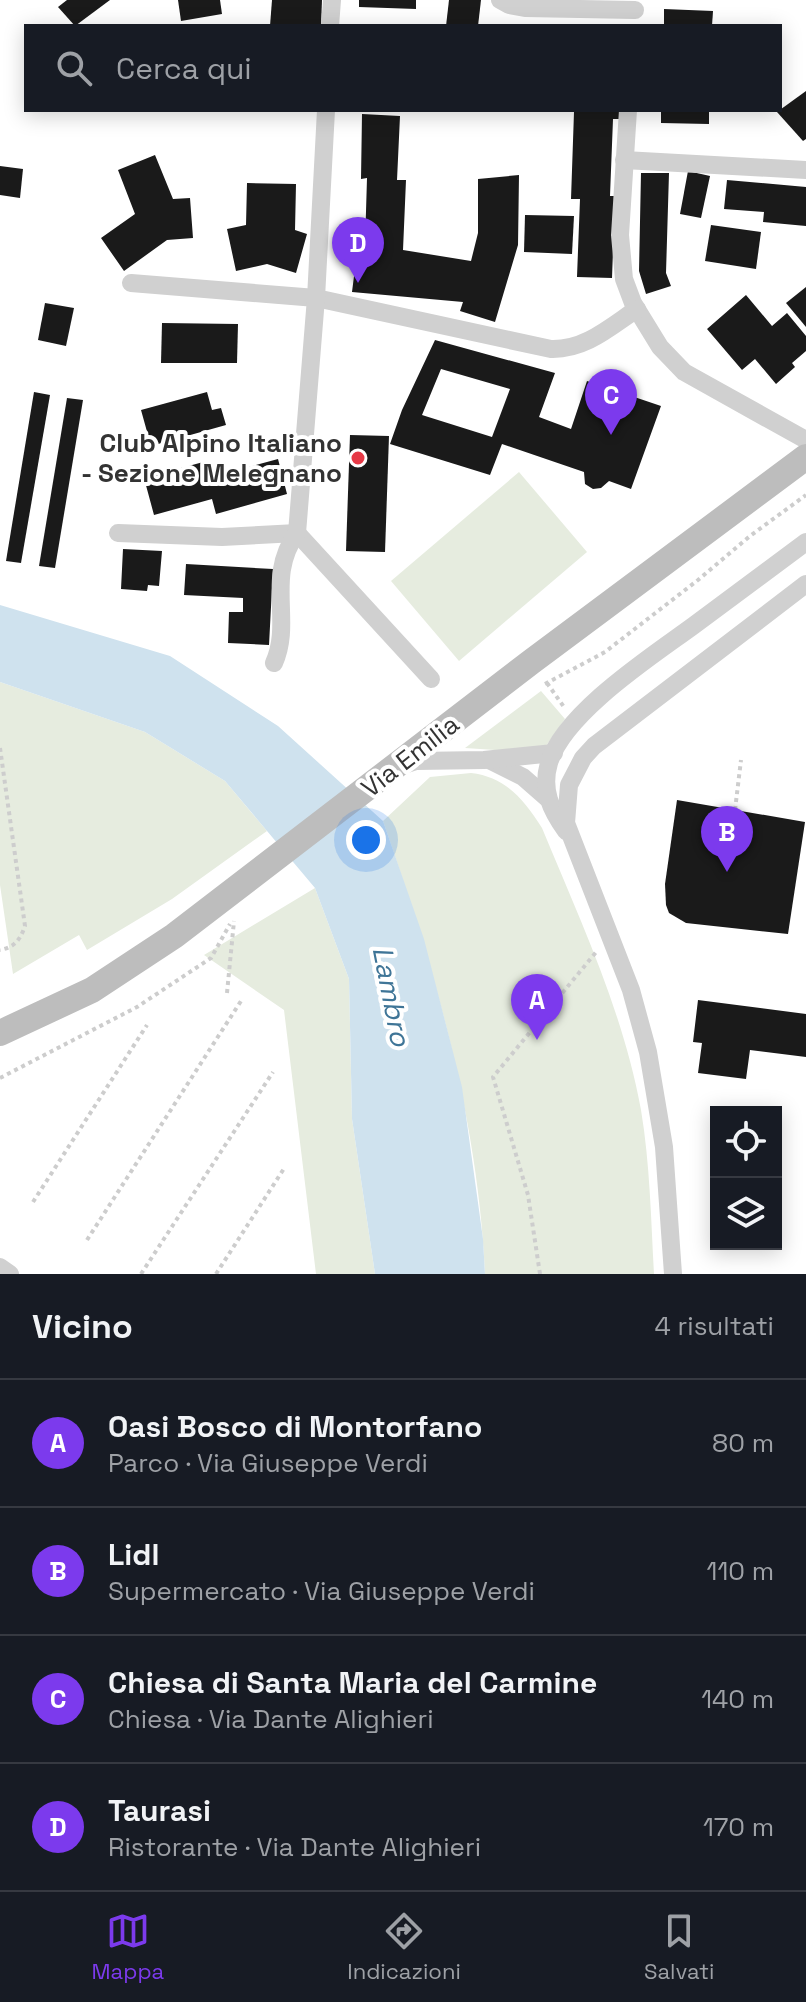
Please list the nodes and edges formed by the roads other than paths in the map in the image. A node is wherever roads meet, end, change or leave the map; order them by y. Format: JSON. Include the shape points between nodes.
{"nodes":[{"id":1,"x":332,"y":0,"type":"edge"},
{"id":2,"x":500,"y":0,"type":"edge"},
{"id":3,"x":635,"y":12,"type":"edge"},
{"id":4,"x":330,"y":24,"type":"edge"},
{"id":5,"x":326,"y":112,"type":"edge"},
{"id":6,"x":628,"y":112,"type":"edge"},
{"id":7,"x":624,"y":160,"type":"junction"},
{"id":8,"x":806,"y":170,"type":"edge"},
{"id":9,"x":131,"y":283,"type":"dead end"},
{"id":10,"x":316,"y":298,"type":"junction"},
{"id":11,"x":637,"y":309,"type":"junction"},
{"id":12,"x":806,"y":440,"type":"edge"},
{"id":13,"x":806,"y":457,"type":"edge"},
{"id":14,"x":118,"y":533,"type":"dead end"},
{"id":15,"x":297,"y":533,"type":"junction"},
{"id":16,"x":806,"y":542,"type":"edge"},
{"id":17,"x":806,"y":584,"type":"edge"},
{"id":18,"x":274,"y":663,"type":"dead end"},
{"id":19,"x":431,"y":679,"type":"dead end"},
{"id":20,"x":554,"y":753,"type":"junction"},
{"id":21,"x":484,"y":760,"type":"junction"},
{"id":22,"x":395,"y":769,"type":"junction"},
{"id":23,"x":547,"y":798,"type":"junction"},
{"id":24,"x":568,"y":833,"type":"junction"},
{"id":25,"x":0,"y":1033,"type":"edge"},
{"id":26,"x":0,"y":1267,"type":"edge"},
{"id":27,"x":10,"y":1274,"type":"edge"},
{"id":28,"x":673,"y":1274,"type":"edge"}],
"edges":[{"from":1,"to":4,"type":"street"},
{"from":2,"to":3,"type":"street","via":[[525,8]]},
{"from":5,"to":10,"type":"street"},
{"from":6,"to":7,"type":"street"},
{"from":7,"to":8,"type":"street"},
{"from":7,"to":11,"type":"street","via":[[621,260]]},
{"from":9,"to":10,"type":"street"},
{"from":10,"to":11,"type":"street","via":[[551,349],[588,341]]},
{"from":10,"to":15,"type":"street"},
{"from":11,"to":12,"type":"street","via":[[660,347],[684,372]]},
{"from":13,"to":22,"type":"street","name":"Via Emilia"},
{"from":14,"to":15,"type":"street"},
{"from":15,"to":18,"type":"street","via":[[281,565]]},
{"from":15,"to":19,"type":"street"},
{"from":16,"to":20,"type":"street","via":[[614,685]]},
{"from":17,"to":24,"type":"street","via":[[588,752],[569,785]]},
{"from":20,"to":21,"type":"street"},
{"from":20,"to":23,"type":"street"},
{"from":21,"to":22,"type":"street","via":[[416,761]]},
{"from":21,"to":23,"type":"street","via":[[510,768]]},
{"from":22,"to":25,"type":"street","name":"Via Emilia","via":[[174,936],[92,990]]},
{"from":23,"to":24,"type":"street"},
{"from":24,"to":28,"type":"street","via":[[640,1019],[666,1166]]},
{"from":26,"to":27,"type":"street"}]}
